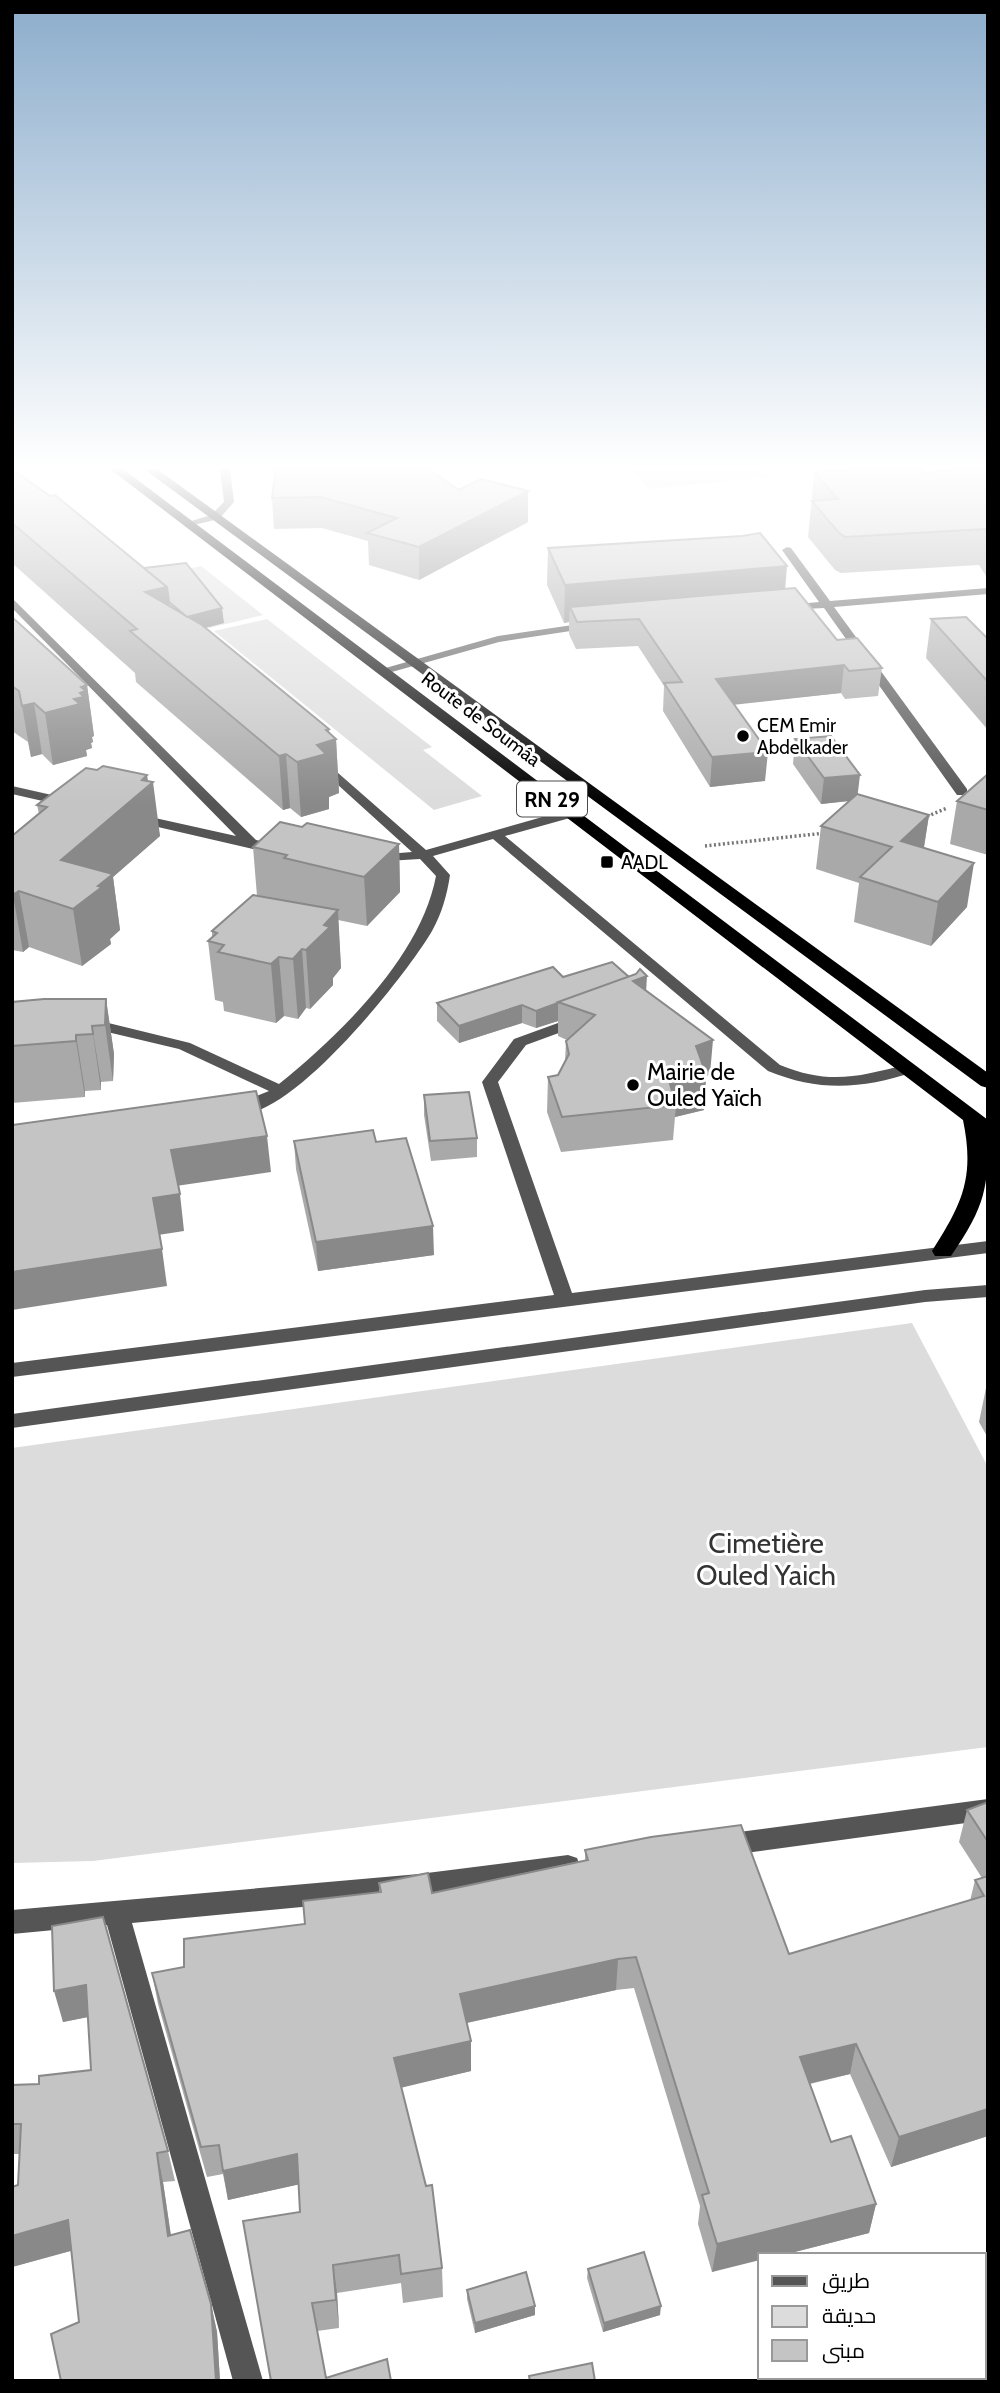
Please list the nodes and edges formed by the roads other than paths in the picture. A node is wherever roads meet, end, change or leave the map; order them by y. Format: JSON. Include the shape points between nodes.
{"nodes":[{"id":1,"x":263,"y":581,"type":"edge"},
{"id":2,"x":302,"y":581,"type":"edge"},
{"id":3,"x":811,"y":581,"type":"edge"},
{"id":4,"x":988,"y":591,"type":"edge"},
{"id":5,"x":829,"y":604,"type":"junction"},
{"id":6,"x":15,"y":607,"type":"edge"},
{"id":7,"x":776,"y":609,"type":"edge"},
{"id":8,"x":600,"y":624,"type":"edge"},
{"id":9,"x":414,"y":662,"type":"junction"},
{"id":10,"x":381,"y":670,"type":"junction"},
{"id":11,"x":312,"y":754,"type":"edge"},
{"id":12,"x":12,"y":790,"type":"edge"},
{"id":13,"x":962,"y":792,"type":"road end"},
{"id":14,"x":79,"y":805,"type":"edge"},
{"id":15,"x":572,"y":813,"type":"junction"},
{"id":16,"x":120,"y":814,"type":"edge"},
{"id":17,"x":495,"y":834,"type":"junction"},
{"id":18,"x":253,"y":845,"type":"junction"},
{"id":19,"x":291,"y":851,"type":"edge"},
{"id":20,"x":422,"y":855,"type":"junction"},
{"id":21,"x":363,"y":859,"type":"edge"},
{"id":22,"x":592,"y":1016,"type":"edge"},
{"id":23,"x":75,"y":1020,"type":"edge"},
{"id":24,"x":908,"y":1069,"type":"junction"},
{"id":25,"x":988,"y":1082,"type":"edge"},
{"id":26,"x":281,"y":1091,"type":"junction"},
{"id":27,"x":220,"y":1114,"type":"edge"},
{"id":28,"x":980,"y":1124,"type":"edge"},
{"id":29,"x":988,"y":1247,"type":"edge"},
{"id":30,"x":943,"y":1251,"type":"junction"},
{"id":31,"x":988,"y":1292,"type":"edge"},
{"id":32,"x":566,"y":1302,"type":"junction"},
{"id":33,"x":12,"y":1370,"type":"edge"},
{"id":34,"x":12,"y":1421,"type":"edge"},
{"id":35,"x":988,"y":1809,"type":"edge"},
{"id":36,"x":704,"y":1848,"type":"edge"},
{"id":37,"x":596,"y":1862,"type":"edge"},
{"id":38,"x":117,"y":1914,"type":"junction"},
{"id":39,"x":12,"y":1922,"type":"edge"},
{"id":40,"x":248,"y":2381,"type":"edge"}],
"edges":[{"from":1,"to":10,"type":"highway","name":"Route de Soumâa","number":"RN 29"},
{"from":2,"to":9,"type":"highway","name":"Route de Soumâa","number":"RN 29"},
{"from":3,"to":5,"type":"street"},
{"from":4,"to":5,"type":"street"},
{"from":5,"to":7,"type":"street"},
{"from":5,"to":13,"type":"street"},
{"from":6,"to":18,"type":"street"},
{"from":8,"to":9,"type":"street","via":[[537,631]]},
{"from":9,"to":10,"type":"street"},
{"from":9,"to":25,"type":"highway","name":"Route de Soumâa","number":"RN 29"},
{"from":10,"to":15,"type":"highway","name":"Route de Soumâa","number":"RN 29"},
{"from":11,"to":20,"type":"street"},
{"from":12,"to":14,"type":"street"},
{"from":15,"to":17,"type":"street"},
{"from":15,"to":24,"type":"highway","name":"Route de Soumâa","number":"RN 29"},
{"from":16,"to":18,"type":"street"},
{"from":17,"to":20,"type":"street"},
{"from":17,"to":24,"type":"street","via":[[774,1068],[816,1083],[841,1086]]},
{"from":18,"to":19,"type":"street"},
{"from":20,"to":21,"type":"street"},
{"from":20,"to":26,"type":"street","via":[[443,875],[444,888],[431,923],[362,1015]]},
{"from":22,"to":32,"type":"street","via":[[520,1042],[490,1082]]},
{"from":23,"to":26,"type":"street","via":[[184,1046]]},
{"from":24,"to":28,"type":"highway","name":"Route de Soumâa","number":"RN 29"},
{"from":26,"to":27,"type":"street"},
{"from":28,"to":30,"type":"highway","via":[[980,1172],[974,1199],[962,1226]]},
{"from":29,"to":30,"type":"street"},
{"from":30,"to":32,"type":"street"},
{"from":31,"to":34,"type":"street","via":[[925,1296]]},
{"from":32,"to":33,"type":"street"},
{"from":35,"to":36,"type":"street"},
{"from":37,"to":38,"type":"street","via":[[419,1885]]},
{"from":38,"to":39,"type":"street"},
{"from":38,"to":40,"type":"street"}]}
